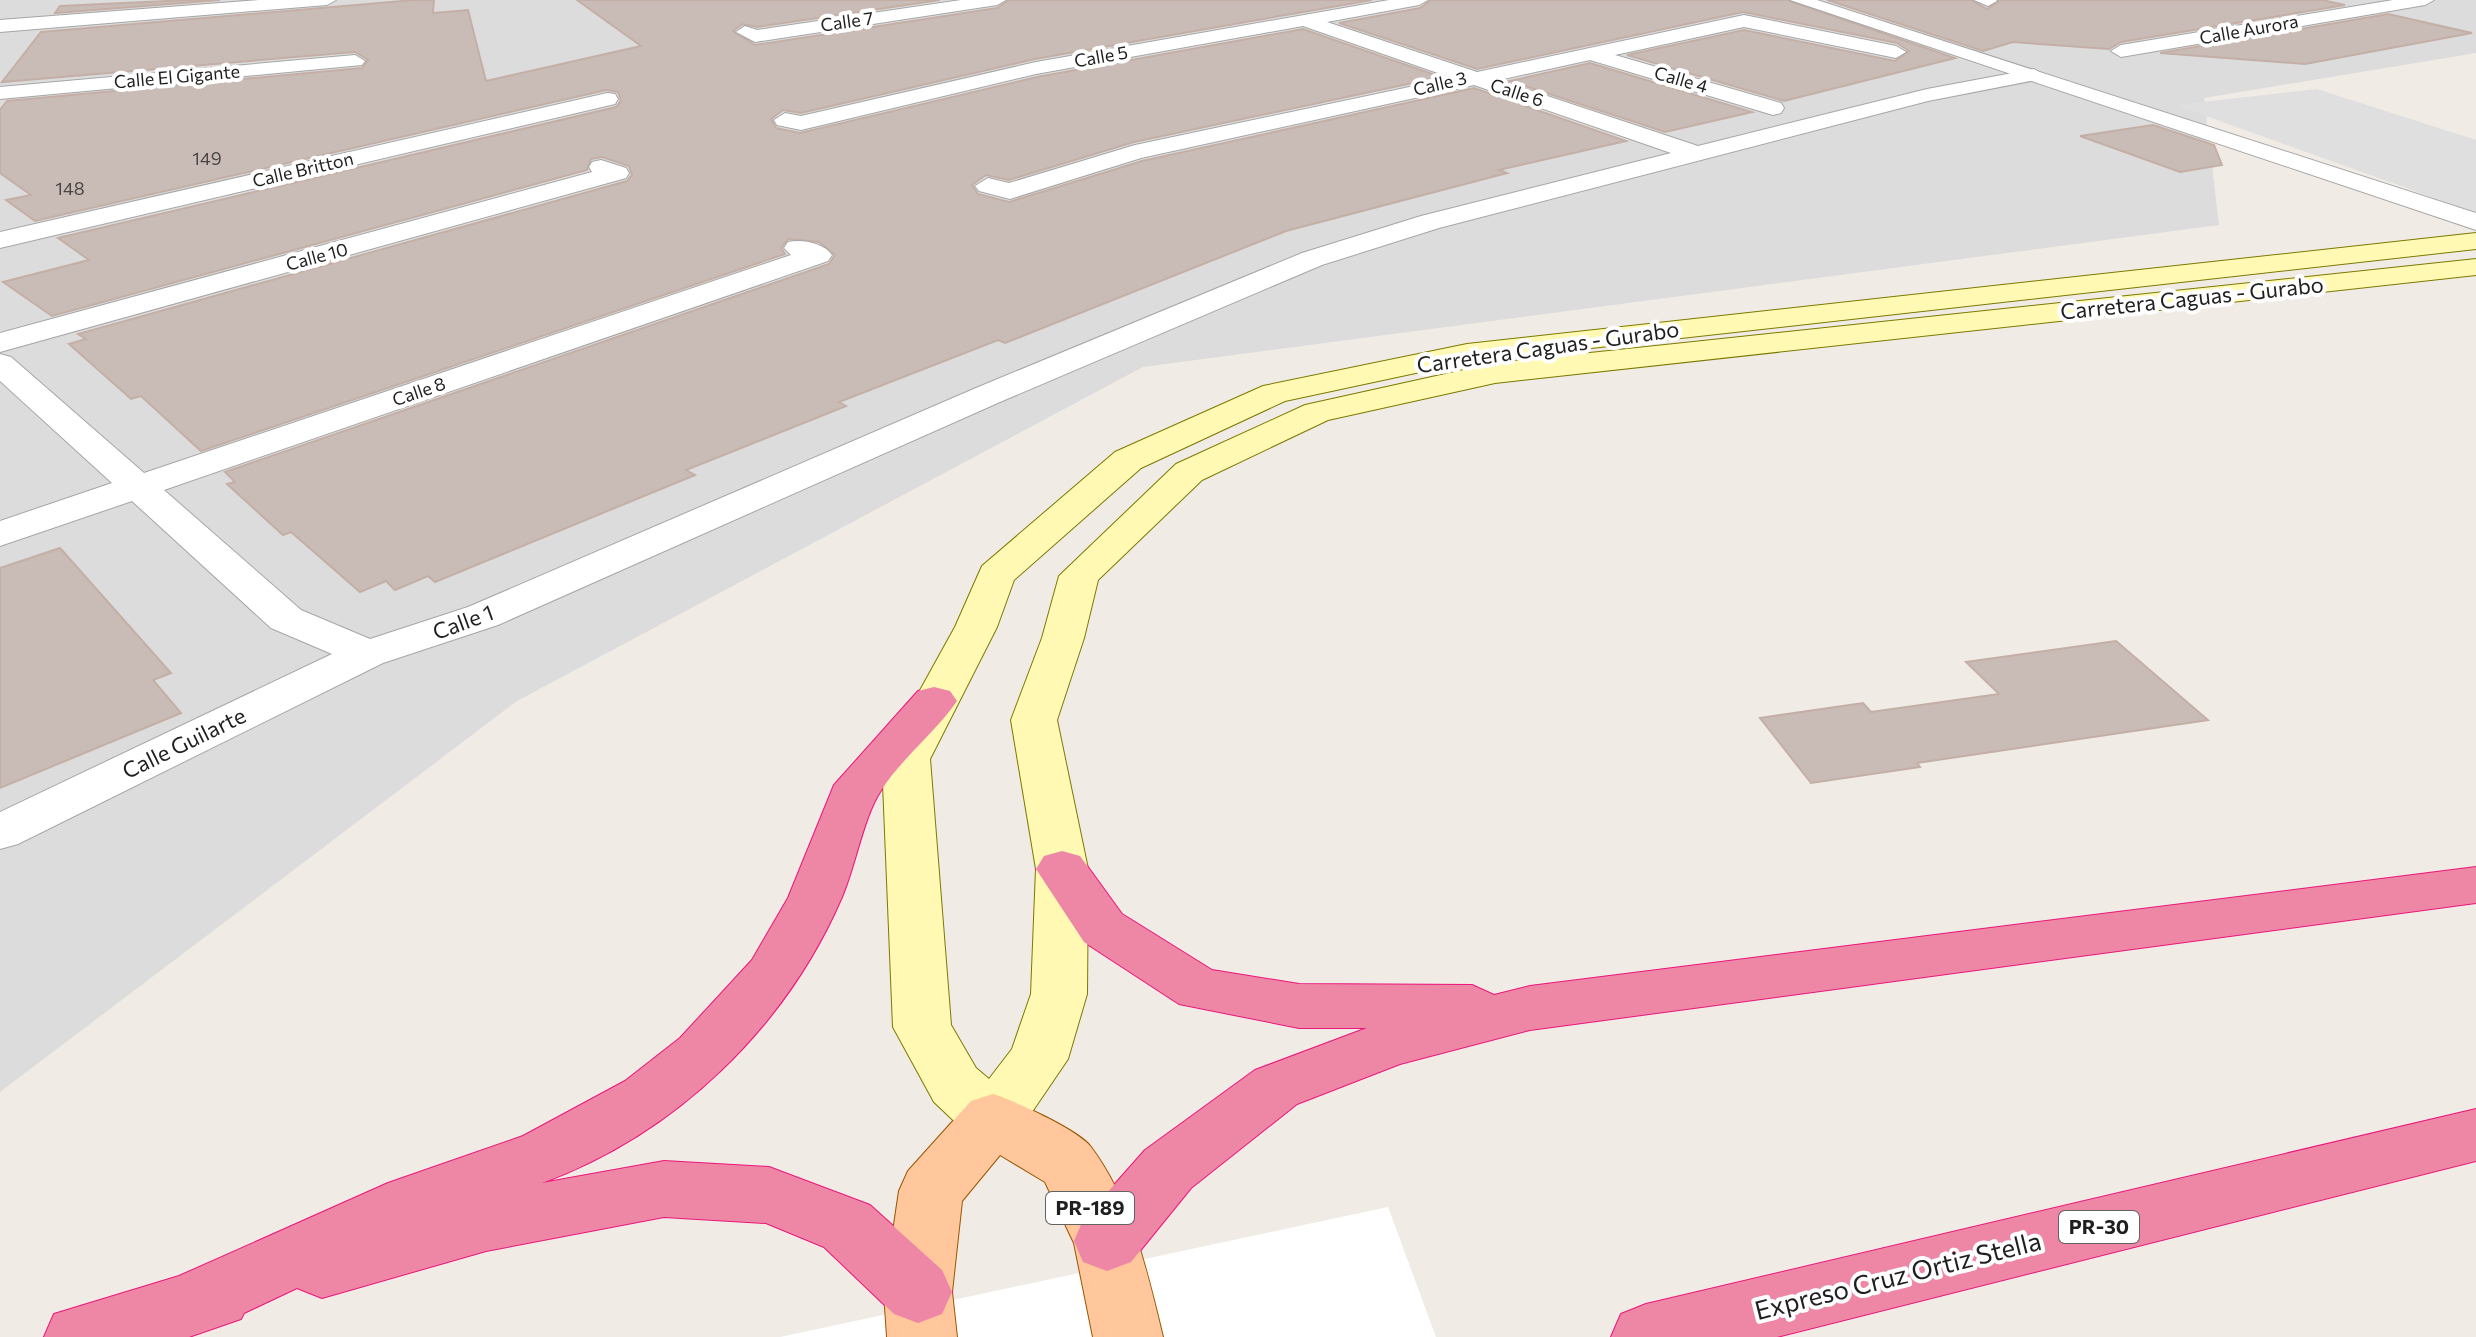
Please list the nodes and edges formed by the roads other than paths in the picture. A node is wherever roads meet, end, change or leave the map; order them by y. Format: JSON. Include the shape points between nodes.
{"nodes":[{"id":1,"x":327,"y":0,"type":"edge"},
{"id":2,"x":997,"y":0,"type":"edge"},
{"id":3,"x":1419,"y":0,"type":"edge"},
{"id":4,"x":1799,"y":0,"type":"edge"},
{"id":5,"x":2425,"y":0,"type":"edge"},
{"id":6,"x":1258,"y":5,"type":"dead end"},
{"id":7,"x":1304,"y":20,"type":"junction"},
{"id":8,"x":0,"y":26,"type":"edge"},
{"id":9,"x":745,"y":32,"type":"dead end"},
{"id":10,"x":2121,"y":51,"type":"dead end"},
{"id":11,"x":1896,"y":52,"type":"dead end"},
{"id":12,"x":1588,"y":53,"type":"junction"},
{"id":13,"x":355,"y":61,"type":"dead end"},
{"id":14,"x":2034,"y":75,"type":"junction"},
{"id":15,"x":1470,"y":77,"type":"junction"},
{"id":16,"x":0,"y":93,"type":"edge"},
{"id":17,"x":607,"y":99,"type":"dead end"},
{"id":18,"x":1773,"y":108,"type":"dead end"},
{"id":19,"x":785,"y":120,"type":"dead end"},
{"id":20,"x":1700,"y":155,"type":"junction"},
{"id":21,"x":601,"y":167,"type":"dead end"},
{"id":22,"x":988,"y":186,"type":"dead end"},
{"id":23,"x":2476,"y":222,"type":"edge"},
{"id":24,"x":0,"y":240,"type":"edge"},
{"id":25,"x":2476,"y":241,"type":"edge"},
{"id":26,"x":798,"y":248,"type":"dead end"},
{"id":27,"x":2476,"y":267,"type":"edge"},
{"id":28,"x":0,"y":343,"type":"edge"},
{"id":29,"x":0,"y":364,"type":"edge"},
{"id":30,"x":136,"y":488,"type":"junction"},
{"id":31,"x":0,"y":534,"type":"edge"},
{"id":32,"x":368,"y":654,"type":"junction"},
{"id":33,"x":934,"y":701,"type":"junction"},
{"id":34,"x":0,"y":832,"type":"edge"},
{"id":35,"x":1062,"y":869,"type":"junction"},
{"id":36,"x":2476,"y":885,"type":"edge"},
{"id":37,"x":1530,"y":1008,"type":"junction"},
{"id":38,"x":993,"y":1119,"type":"junction"},
{"id":39,"x":2476,"y":1135,"type":"edge"},
{"id":40,"x":1107,"y":1241,"type":"junction"},
{"id":41,"x":189,"y":1305,"type":"junction"},
{"id":42,"x":920,"y":1314,"type":"edge"},
{"id":43,"x":79,"y":1337,"type":"edge"},
{"id":44,"x":1128,"y":1337,"type":"edge"},
{"id":45,"x":1646,"y":1337,"type":"edge"}],
"edges":[{"from":1,"to":8,"type":"street"},
{"from":2,"to":9,"type":"street","name":"Calle 7","via":[[755,36]]},
{"from":3,"to":7,"type":"street","name":"Calle 5"},
{"from":4,"to":14,"type":"street"},
{"from":5,"to":10,"type":"street","name":"Calle Aurora"},
{"from":6,"to":7,"type":"street","name":"Calle 6"},
{"from":7,"to":15,"type":"street","name":"Calle 6"},
{"from":7,"to":19,"type":"street","name":"Calle 5","via":[[1036,68],[801,123]]},
{"from":11,"to":12,"type":"street","name":"Calle 3","via":[[1744,21]]},
{"from":12,"to":15,"type":"street","name":"Calle 3"},
{"from":12,"to":18,"type":"street","name":"Calle 4"},
{"from":13,"to":16,"type":"street","name":"Calle El Gigante"},
{"from":14,"to":20,"type":"street","name":"Calle 1","via":[[1927,95]]},
{"from":14,"to":23,"type":"street"},
{"from":15,"to":20,"type":"street","name":"Calle 6"},
{"from":15,"to":22,"type":"street","name":"Calle 3","via":[[1135,152],[1010,191]]},
{"from":17,"to":24,"type":"street","name":"Calle Britton"},
{"from":20,"to":32,"type":"street","name":"Calle 1","via":[[1430,222],[1312,259],[483,616]]},
{"from":21,"to":28,"type":"street","name":"Calle 10","via":[[617,173]]},
{"from":25,"to":33,"type":"main road","name":"Carretera Caguas - Gurabo","number":"PR-189","via":[[1467,353],[1275,393],[1128,460],[996,575],[976,627]]},
{"from":26,"to":30,"type":"street","name":"Calle 8","via":[[818,255]]},
{"from":27,"to":35,"type":"main road","name":"Carretera Caguas - Gurabo","via":[[1495,373],[1317,412],[1189,472],[1079,576],[1034,720]]},
{"from":29,"to":30,"type":"street"},
{"from":30,"to":31,"type":"street","name":"Calle 8"},
{"from":30,"to":32,"type":"street","via":[[286,619]]},
{"from":32,"to":34,"type":"street","name":"Calle Guilarte"},
{"from":33,"to":38,"type":"main road","name":"Carretera Caguas - Gurabo","number":"PR-189","via":[[906,759],[922,1027],[955,1085]]},
{"from":33,"to":41,"type":"highway","via":[[858,785],[815,898],[772,975],[680,1073],[647,1099],[545,1155],[411,1203]]},
{"from":35,"to":37,"type":"highway","via":[[1103,928],[1199,989],[1299,1006]]},
{"from":35,"to":38,"type":"main road","name":"Carretera Caguas - Gurabo","via":[[1059,994],[1038,1059]]},
{"from":36,"to":37,"type":"highway"},
{"from":37,"to":40,"type":"highway","via":[[1389,1044],[1276,1087],[1168,1169]]},
{"from":38,"to":40,"type":"main road","number":"PR-189","via":[[1067,1163]]},
{"from":38,"to":42,"type":"main road","via":[[931,1191]]},
{"from":39,"to":45,"type":"highway","name":"Expreso Cruz Ortiz Stella","number":"PR-30"},
{"from":40,"to":44,"type":"main road","number":"PR-189"},
{"from":41,"to":42,"type":"highway","via":[[486,1222],[664,1189],[769,1195],[847,1226]]},
{"from":41,"to":43,"type":"highway"}]}
